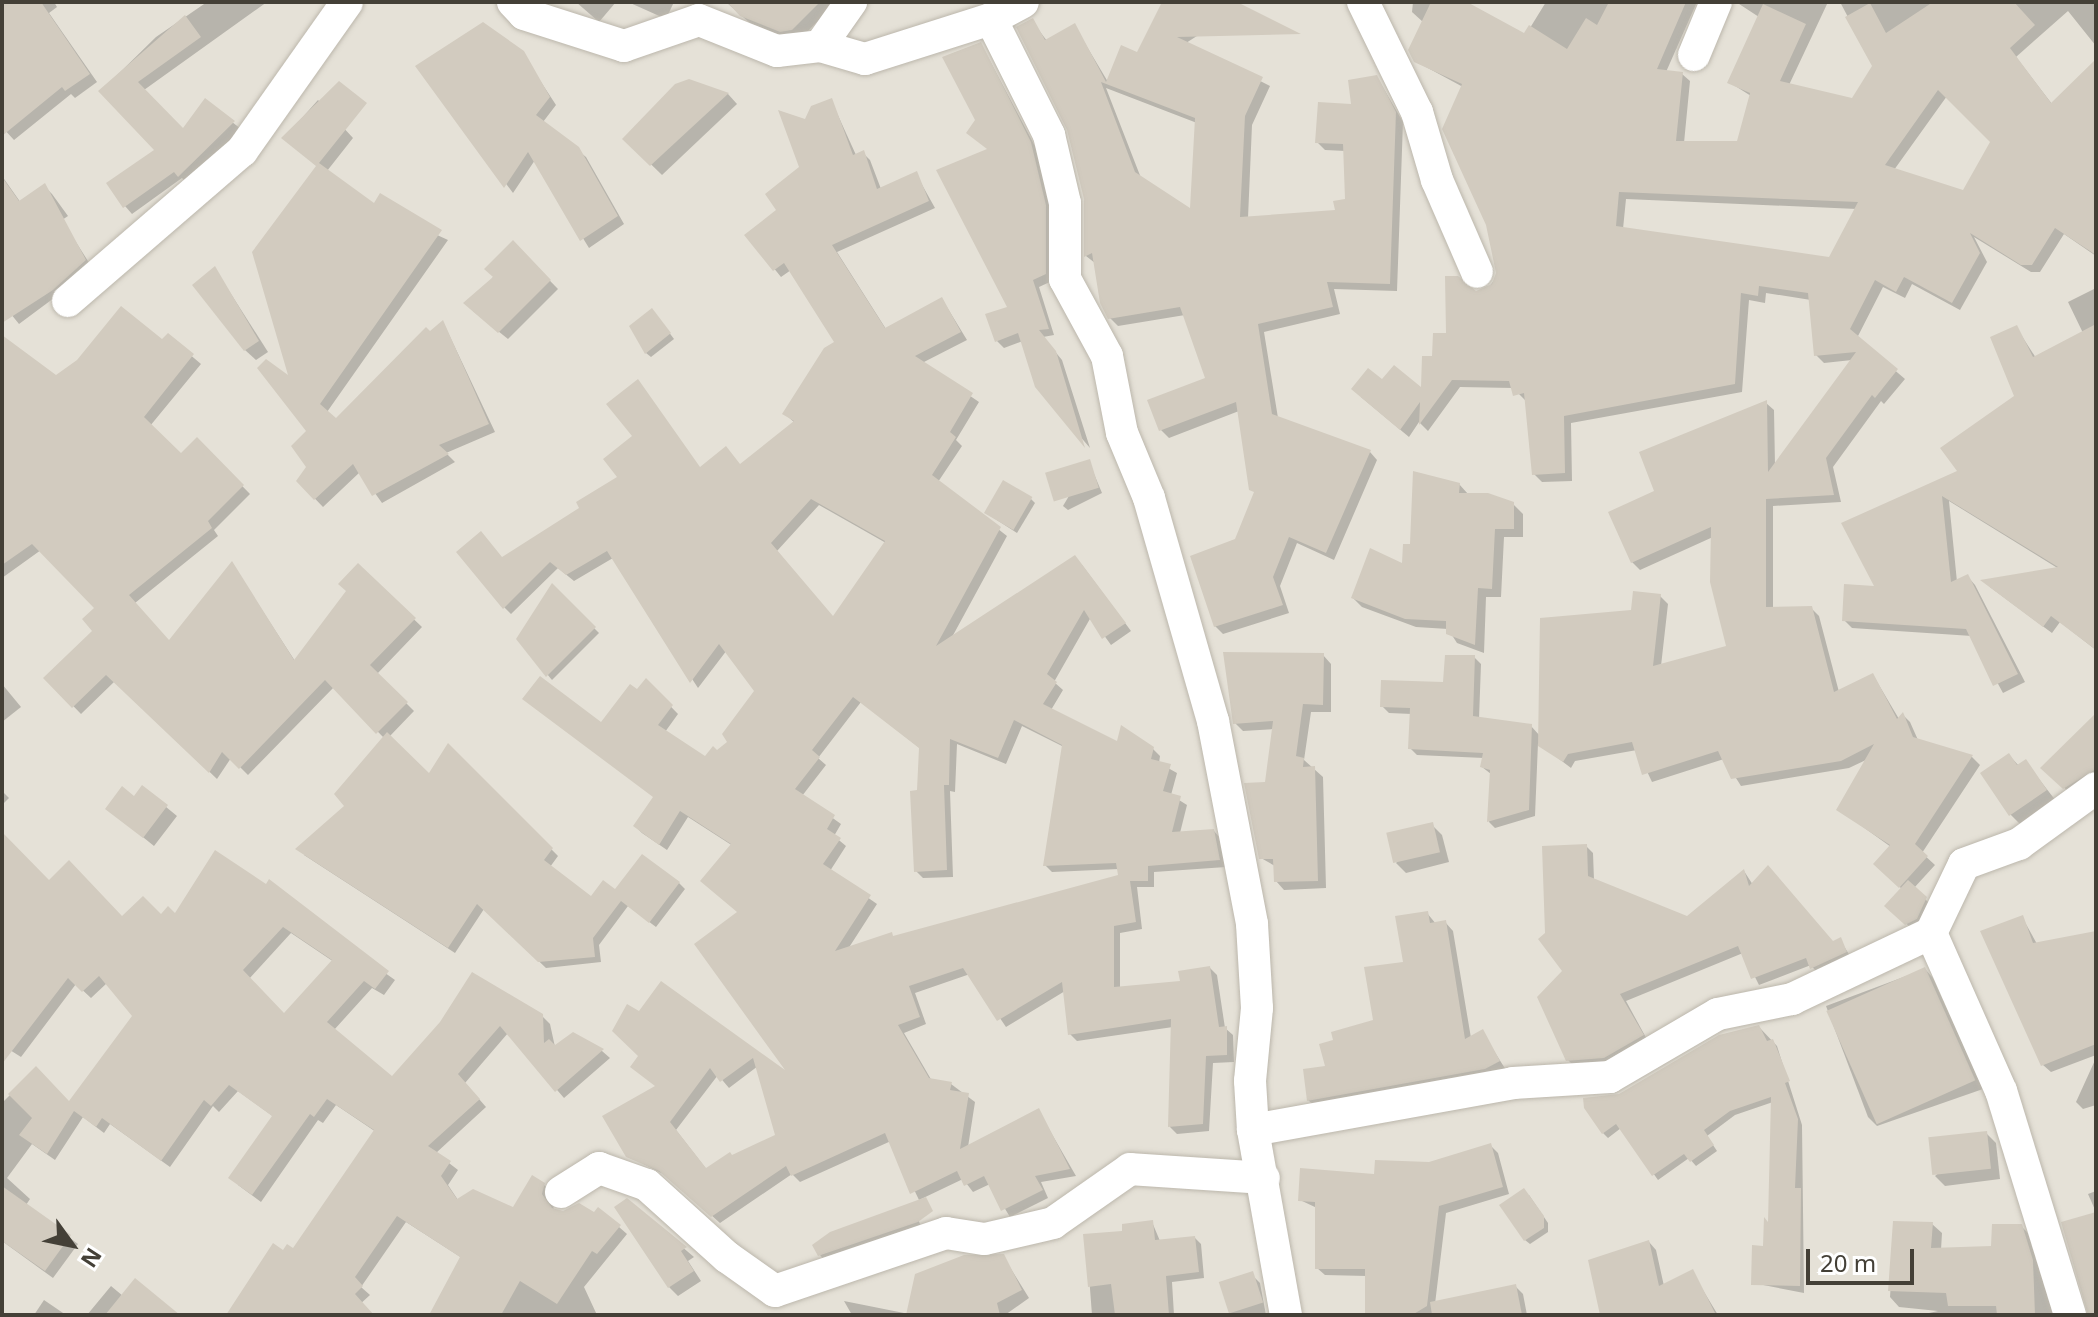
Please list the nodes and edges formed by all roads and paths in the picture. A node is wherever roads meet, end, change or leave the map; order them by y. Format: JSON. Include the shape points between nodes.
{"nodes":[{"id":1,"x":347,"y":2,"type":"edge"},
{"id":2,"x":513,"y":2,"type":"edge"},
{"id":3,"x":851,"y":2,"type":"edge"},
{"id":4,"x":1023,"y":2,"type":"edge"},
{"id":5,"x":1363,"y":2,"type":"edge"},
{"id":6,"x":1716,"y":2,"type":"edge"},
{"id":7,"x":991,"y":19,"type":"junction"},
{"id":8,"x":820,"y":46,"type":"junction"},
{"id":9,"x":1694,"y":55,"type":"dead end"},
{"id":10,"x":1477,"y":272,"type":"dead end"},
{"id":11,"x":68,"y":301,"type":"dead end"},
{"id":12,"x":2096,"y":788,"type":"edge"},
{"id":13,"x":1931,"y":933,"type":"junction"},
{"id":14,"x":1253,"y":1130,"type":"junction"},
{"id":15,"x":1264,"y":1178,"type":"junction"},
{"id":16,"x":561,"y":1192,"type":"dead end"},
{"id":17,"x":1286,"y":1315,"type":"edge"},
{"id":18,"x":2070,"y":1315,"type":"edge"}],
"edges":[{"from":1,"to":11,"type":"street","via":[[242,151]]},
{"from":2,"to":8,"type":"street","via":[[524,14],[624,46],[699,20],[777,51]]},
{"from":3,"to":8,"type":"street"},
{"from":4,"to":7,"type":"street"},
{"from":5,"to":10,"type":"street","via":[[1417,112],[1437,180]]},
{"from":6,"to":9,"type":"street"},
{"from":7,"to":8,"type":"street","via":[[865,59]]},
{"from":7,"to":14,"type":"street","via":[[1049,135],[1065,203],[1065,279],[1107,356],[1122,433],[1149,498],[1213,721],[1252,924],[1257,1008],[1250,1081]]},
{"from":12,"to":13,"type":"street","via":[[2019,844],[1964,864]]},
{"from":13,"to":14,"type":"street","via":[[1792,999],[1718,1014],[1610,1077],[1513,1083]]},
{"from":13,"to":18,"type":"street","via":[[2001,1091]]},
{"from":14,"to":15,"type":"street"},
{"from":15,"to":16,"type":"street","via":[[1130,1169],[1053,1223],[985,1239],[946,1233],[775,1291],[727,1257],[647,1185],[599,1168]]},
{"from":15,"to":17,"type":"street"}]}
